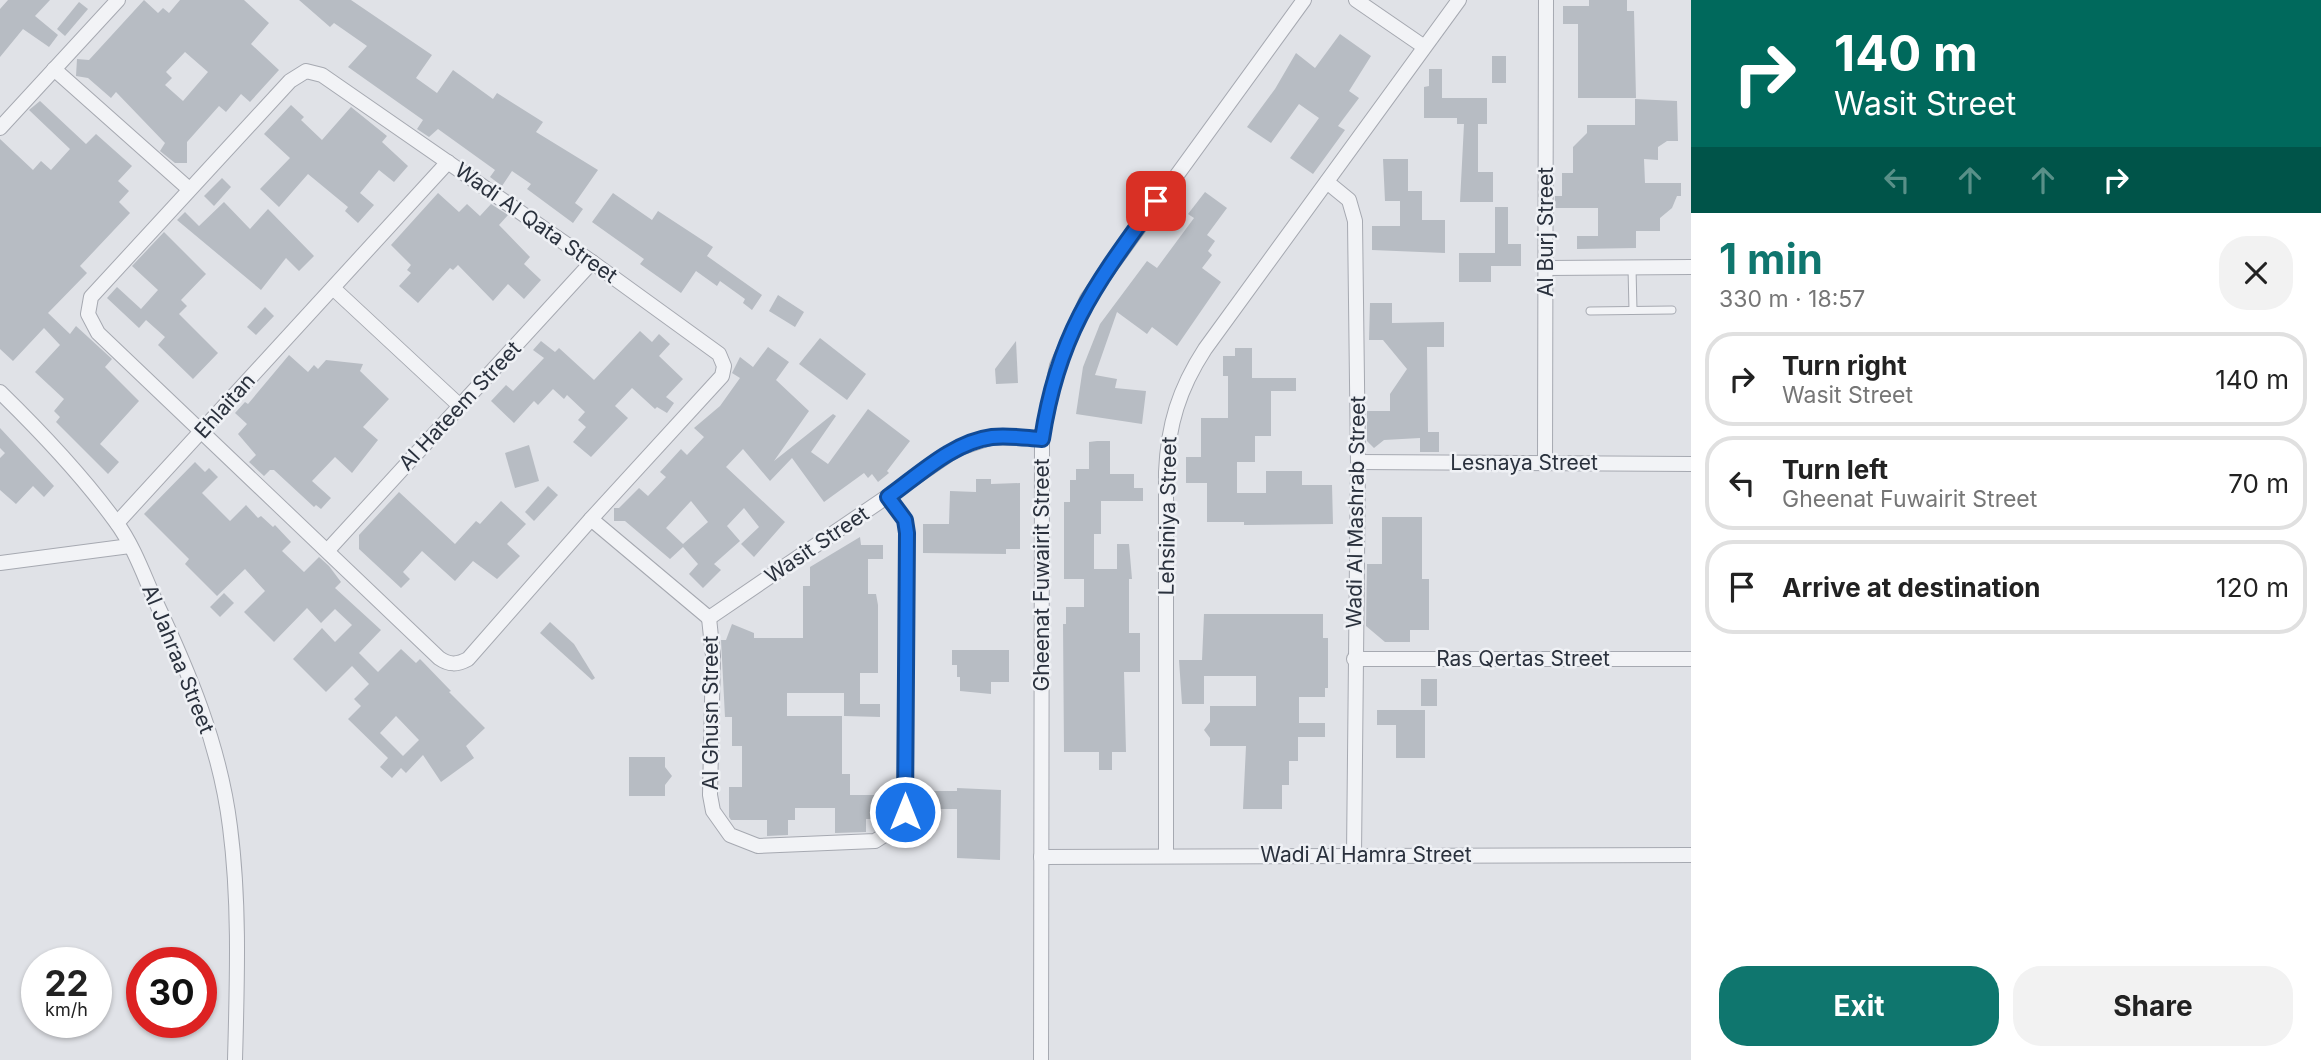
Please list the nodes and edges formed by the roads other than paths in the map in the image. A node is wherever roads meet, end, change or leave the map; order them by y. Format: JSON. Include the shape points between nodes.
{"nodes":[{"id":1,"x":118,"y":0,"type":"edge"},
{"id":2,"x":1304,"y":0,"type":"edge"},
{"id":3,"x":1356,"y":0,"type":"edge"},
{"id":4,"x":1459,"y":0,"type":"edge"},
{"id":5,"x":1546,"y":0,"type":"edge"},
{"id":6,"x":1423,"y":46,"type":"junction"},
{"id":7,"x":54,"y":69,"type":"junction"},
{"id":8,"x":0,"y":128,"type":"edge"},
{"id":9,"x":449,"y":162,"type":"junction"},
{"id":10,"x":1327,"y":181,"type":"junction"},
{"id":11,"x":189,"y":189,"type":"junction"},
{"id":12,"x":592,"y":262,"type":"junction"},
{"id":13,"x":1691,"y":267,"type":"edge"},
{"id":14,"x":1546,"y":268,"type":"junction"},
{"id":15,"x":1632,"y":268,"type":"junction"},
{"id":16,"x":333,"y":288,"type":"junction"},
{"id":17,"x":1633,"y":310,"type":"junction"},
{"id":18,"x":1672,"y":310,"type":"dead end"},
{"id":19,"x":1590,"y":311,"type":"dead end"},
{"id":20,"x":0,"y":392,"type":"edge"},
{"id":21,"x":460,"y":407,"type":"junction"},
{"id":22,"x":203,"y":430,"type":"junction"},
{"id":23,"x":1042,"y":439,"type":"junction"},
{"id":24,"x":1358,"y":462,"type":"junction"},
{"id":25,"x":1545,"y":463,"type":"junction"},
{"id":26,"x":1691,"y":464,"type":"edge"},
{"id":27,"x":888,"y":497,"type":"junction"},
{"id":28,"x":591,"y":519,"type":"junction"},
{"id":29,"x":117,"y":523,"type":"junction"},
{"id":30,"x":130,"y":546,"type":"junction"},
{"id":31,"x":328,"y":550,"type":"junction"},
{"id":32,"x":0,"y":562,"type":"edge"},
{"id":33,"x":709,"y":618,"type":"junction"},
{"id":34,"x":1354,"y":659,"type":"junction"},
{"id":35,"x":1691,"y":659,"type":"edge"},
{"id":36,"x":1166,"y":854,"type":"junction"},
{"id":37,"x":1354,"y":855,"type":"junction"},
{"id":38,"x":1691,"y":855,"type":"edge"},
{"id":39,"x":1041,"y":857,"type":"junction"},
{"id":40,"x":235,"y":1060,"type":"edge"},
{"id":41,"x":1041,"y":1060,"type":"edge"}],
"edges":[{"from":1,"to":7,"type":"street"},
{"from":2,"to":23,"type":"street","name":"Gheenat Fuwairit Street","via":[[1087,299],[1056,366]]},
{"from":3,"to":6,"type":"street"},
{"from":4,"to":6,"type":"street","name":"Lehsiniya Street"},
{"from":5,"to":14,"type":"street","name":"Al Burj Street"},
{"from":6,"to":10,"type":"street","name":"Lehsiniya Street"},
{"from":7,"to":8,"type":"street"},
{"from":7,"to":11,"type":"street"},
{"from":9,"to":11,"type":"street","name":"Wadi Al Qata Street","via":[[322,75],[306,71],[290,82]]},
{"from":9,"to":12,"type":"street","name":"Wadi Al Qata Street"},
{"from":9,"to":16,"type":"street","name":"Ehlaitan"},
{"from":10,"to":24,"type":"street","name":"Wadi Al Mashrab Street","via":[[1349,200],[1355,214]]},
{"from":10,"to":36,"type":"street","name":"Lehsiniya Street","via":[[1205,349],[1174,407],[1166,472]]},
{"from":11,"to":22,"type":"street","name":"Wadi Al Qata Street","via":[[91,297],[88,314],[98,333]]},
{"from":12,"to":21,"type":"street","name":"Al Hateem Street"},
{"from":12,"to":28,"type":"street","name":"Wadi Al Qata Street","via":[[719,354],[724,366],[722,376]]},
{"from":13,"to":15,"type":"street"},
{"from":14,"to":15,"type":"street"},
{"from":14,"to":25,"type":"street","name":"Al Burj Street"},
{"from":15,"to":17,"type":"lane"},
{"from":16,"to":21,"type":"street"},
{"from":16,"to":22,"type":"street","name":"Ehlaitan"},
{"from":17,"to":18,"type":"lane"},
{"from":17,"to":19,"type":"lane"},
{"from":20,"to":29,"type":"street","name":"Al Jahraa Street","via":[[42,433]]},
{"from":21,"to":31,"type":"street","name":"Al Hateem Street"},
{"from":22,"to":29,"type":"street","name":"Ehlaitan"},
{"from":22,"to":31,"type":"street","name":"Wadi Al Qata Street"},
{"from":23,"to":27,"type":"street","name":"Wasit Street","via":[[993,437],[971,443]]},
{"from":23,"to":39,"type":"street","name":"Gheenat Fuwairit Street"},
{"from":24,"to":25,"type":"street","name":"Lesnaya Street"},
{"from":24,"to":34,"type":"street","name":"Wadi Al Mashrab Street"},
{"from":25,"to":26,"type":"street","name":"Lesnaya Street"},
{"from":27,"to":33,"type":"street","name":"Wasit Street"},
{"from":27,"to":33,"type":"street","name":"Al Ghusn Street","via":[[905,520],[907,533],[905,812],[891,833],[875,841],[758,846],[743,843],[719,824],[710,796],[713,656]]},
{"from":28,"to":31,"type":"street","name":"Wadi Al Qata Street","via":[[468,659],[454,664],[439,658]]},
{"from":28,"to":33,"type":"street"},
{"from":29,"to":30,"type":"street","name":"Al Jahraa Street"},
{"from":30,"to":32,"type":"street"},
{"from":30,"to":40,"type":"street","name":"Al Jahraa Street","via":[[201,704],[219,765],[235,891]]},
{"from":34,"to":35,"type":"street","name":"Ras Qertas Street"},
{"from":34,"to":37,"type":"street","name":"Wadi Al Mashrab Street"},
{"from":36,"to":37,"type":"street","name":"Wadi Al Hamra Street"},
{"from":36,"to":39,"type":"street","name":"Wadi Al Hamra Street"},
{"from":37,"to":38,"type":"street","name":"Wadi Al Hamra Street"},
{"from":39,"to":41,"type":"street","name":"Gheenat Fuwairit Street"}]}
